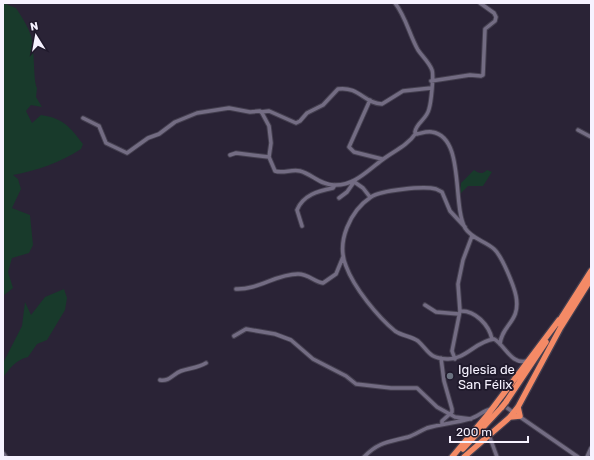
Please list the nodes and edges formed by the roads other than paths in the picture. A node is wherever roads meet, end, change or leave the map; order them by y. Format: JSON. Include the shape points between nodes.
{"nodes":[{"id":1,"x":395,"y":3,"type":"edge"},
{"id":2,"x":480,"y":3,"type":"edge"},
{"id":3,"x":431,"y":81,"type":"junction"},
{"id":4,"x":431,"y":88,"type":"junction"},
{"id":5,"x":370,"y":100,"type":"junction"},
{"id":6,"x":261,"y":112,"type":"junction"},
{"id":7,"x":83,"y":118,"type":"dead end"},
{"id":8,"x":578,"y":130,"type":"dead end"},
{"id":9,"x":416,"y":133,"type":"junction"},
{"id":10,"x":591,"y":137,"type":"edge"},
{"id":11,"x":230,"y":155,"type":"dead end"},
{"id":12,"x":269,"y":157,"type":"junction"},
{"id":13,"x":382,"y":159,"type":"junction"},
{"id":14,"x":354,"y":182,"type":"junction"},
{"id":15,"x":335,"y":185,"type":"junction"},
{"id":16,"x":370,"y":197,"type":"junction"},
{"id":17,"x":339,"y":198,"type":"dead end"},
{"id":18,"x":302,"y":226,"type":"dead end"},
{"id":19,"x":465,"y":227,"type":"junction"},
{"id":20,"x":472,"y":236,"type":"junction"},
{"id":21,"x":343,"y":257,"type":"junction"},
{"id":22,"x":591,"y":271,"type":"edge"},
{"id":23,"x":591,"y":279,"type":"edge"},
{"id":24,"x":236,"y":289,"type":"dead end"},
{"id":25,"x":425,"y":305,"type":"dead end"},
{"id":26,"x":460,"y":312,"type":"junction"},
{"id":27,"x":561,"y":323,"type":"junction"},
{"id":28,"x":234,"y":336,"type":"dead end"},
{"id":29,"x":492,"y":339,"type":"junction"},
{"id":30,"x":500,"y":344,"type":"junction"},
{"id":31,"x":441,"y":358,"type":"junction"},
{"id":32,"x":455,"y":359,"type":"junction"},
{"id":33,"x":517,"y":360,"type":"junction"},
{"id":34,"x":206,"y":363,"type":"dead end"},
{"id":35,"x":524,"y":365,"type":"junction"},
{"id":36,"x":160,"y":380,"type":"dead end"},
{"id":37,"x":498,"y":401,"type":"junction"},
{"id":38,"x":504,"y":408,"type":"junction"},
{"id":39,"x":515,"y":410,"type":"junction"},
{"id":40,"x":490,"y":411,"type":"junction"},
{"id":41,"x":450,"y":414,"type":"junction"},
{"id":42,"x":520,"y":416,"type":"junction"},
{"id":43,"x":510,"y":417,"type":"junction"},
{"id":44,"x":471,"y":419,"type":"junction"},
{"id":45,"x":442,"y":424,"type":"junction"},
{"id":46,"x":489,"y":435,"type":"junction"},
{"id":47,"x":591,"y":448,"type":"edge"},
{"id":48,"x":3,"y":453,"type":"edge"},
{"id":49,"x":587,"y":456,"type":"edge"},
{"id":50,"x":6,"y":457,"type":"edge"},
{"id":51,"x":364,"y":457,"type":"edge"},
{"id":52,"x":453,"y":457,"type":"edge"},
{"id":53,"x":460,"y":457,"type":"edge"},
{"id":54,"x":464,"y":457,"type":"edge"},
{"id":55,"x":497,"y":457,"type":"edge"},
{"id":56,"x":578,"y":457,"type":"edge"}],
"edges":[{"from":1,"to":3,"type":"street","via":[[418,50],[432,69]]},
{"from":2,"to":3,"type":"street","via":[[496,17],[485,29],[483,75]]},
{"from":3,"to":4,"type":"street"},
{"from":4,"to":5,"type":"street","via":[[404,91],[382,104]]},
{"from":4,"to":9,"type":"street","via":[[429,110],[416,127]]},
{"from":5,"to":6,"type":"street","via":[[355,91],[340,88],[323,105],[307,113],[298,122],[293,123],[269,111]]},
{"from":5,"to":13,"type":"street","via":[[349,147],[354,152]]},
{"from":6,"to":7,"type":"street","via":[[229,108],[197,113],[175,122],[127,153],[110,146],[104,140],[99,126]]},
{"from":6,"to":12,"type":"street","via":[[268,123],[270,134]]},
{"from":8,"to":10,"type":"street"},
{"from":9,"to":13,"type":"street","via":[[399,150]]},
{"from":9,"to":19,"type":"street","via":[[430,132],[446,140],[456,165],[457,196]]},
{"from":11,"to":12,"type":"street","via":[[236,153]]},
{"from":12,"to":15,"type":"street","via":[[276,171],[300,171],[322,182]]},
{"from":13,"to":14,"type":"street"},
{"from":14,"to":15,"type":"street"},
{"from":14,"to":16,"type":"street"},
{"from":14,"to":17,"type":"street"},
{"from":15,"to":18,"type":"street","via":[[304,200],[297,210]]},
{"from":16,"to":19,"type":"street","via":[[390,192],[436,189],[442,192],[450,211]]},
{"from":16,"to":21,"type":"street","via":[[357,209],[343,237]]},
{"from":19,"to":20,"type":"street"},
{"from":20,"to":26,"type":"street","via":[[458,284]]},
{"from":20,"to":30,"type":"street","via":[[493,248],[498,254],[516,297],[515,317],[503,334]]},
{"from":21,"to":24,"type":"street","via":[[336,274],[323,283],[307,275],[295,274],[252,288]]},
{"from":21,"to":31,"type":"street","via":[[356,285],[382,318],[397,332],[418,341],[428,353]]},
{"from":22,"to":27,"type":"highway"},
{"from":23,"to":27,"type":"highway"},
{"from":25,"to":26,"type":"street","via":[[436,312]]},
{"from":26,"to":29,"type":"street","via":[[467,311],[478,317]]},
{"from":26,"to":32,"type":"street","via":[[452,351]]},
{"from":27,"to":35,"type":"highway"},
{"from":27,"to":38,"type":"highway"},
{"from":27,"to":39,"type":"highway"},
{"from":28,"to":41,"type":"street","via":[[246,330],[282,336],[297,344],[317,362],[353,382],[370,386],[416,388],[437,407]]},
{"from":29,"to":30,"type":"street"},
{"from":29,"to":32,"type":"street"},
{"from":30,"to":33,"type":"street"},
{"from":31,"to":32,"type":"street"},
{"from":31,"to":41,"type":"street","via":[[444,380],[452,404]]},
{"from":33,"to":35,"type":"street"},
{"from":33,"to":35,"type":"street"},
{"from":34,"to":36,"type":"street","via":[[180,372],[168,380]]},
{"from":35,"to":37,"type":"highway","via":[[504,393],[496,396],[495,399]]},
{"from":37,"to":39,"type":"street"},
{"from":37,"to":40,"type":"highway"},
{"from":38,"to":52,"type":"highway"},
{"from":38,"to":53,"type":"highway"},
{"from":39,"to":42,"type":"highway"},
{"from":39,"to":43,"type":"highway"},
{"from":40,"to":44,"type":"street"},
{"from":40,"to":52,"type":"highway"},
{"from":41,"to":44,"type":"street"},
{"from":41,"to":45,"type":"street"},
{"from":42,"to":43,"type":"highway"},
{"from":42,"to":56,"type":"street"},
{"from":43,"to":46,"type":"highway"},
{"from":44,"to":45,"type":"street"},
{"from":45,"to":51,"type":"street","via":[[407,438],[380,444]]},
{"from":46,"to":54,"type":"highway"},
{"from":46,"to":55,"type":"street"},
{"from":47,"to":49,"type":"street"},
{"from":48,"to":50,"type":"street"}]}
